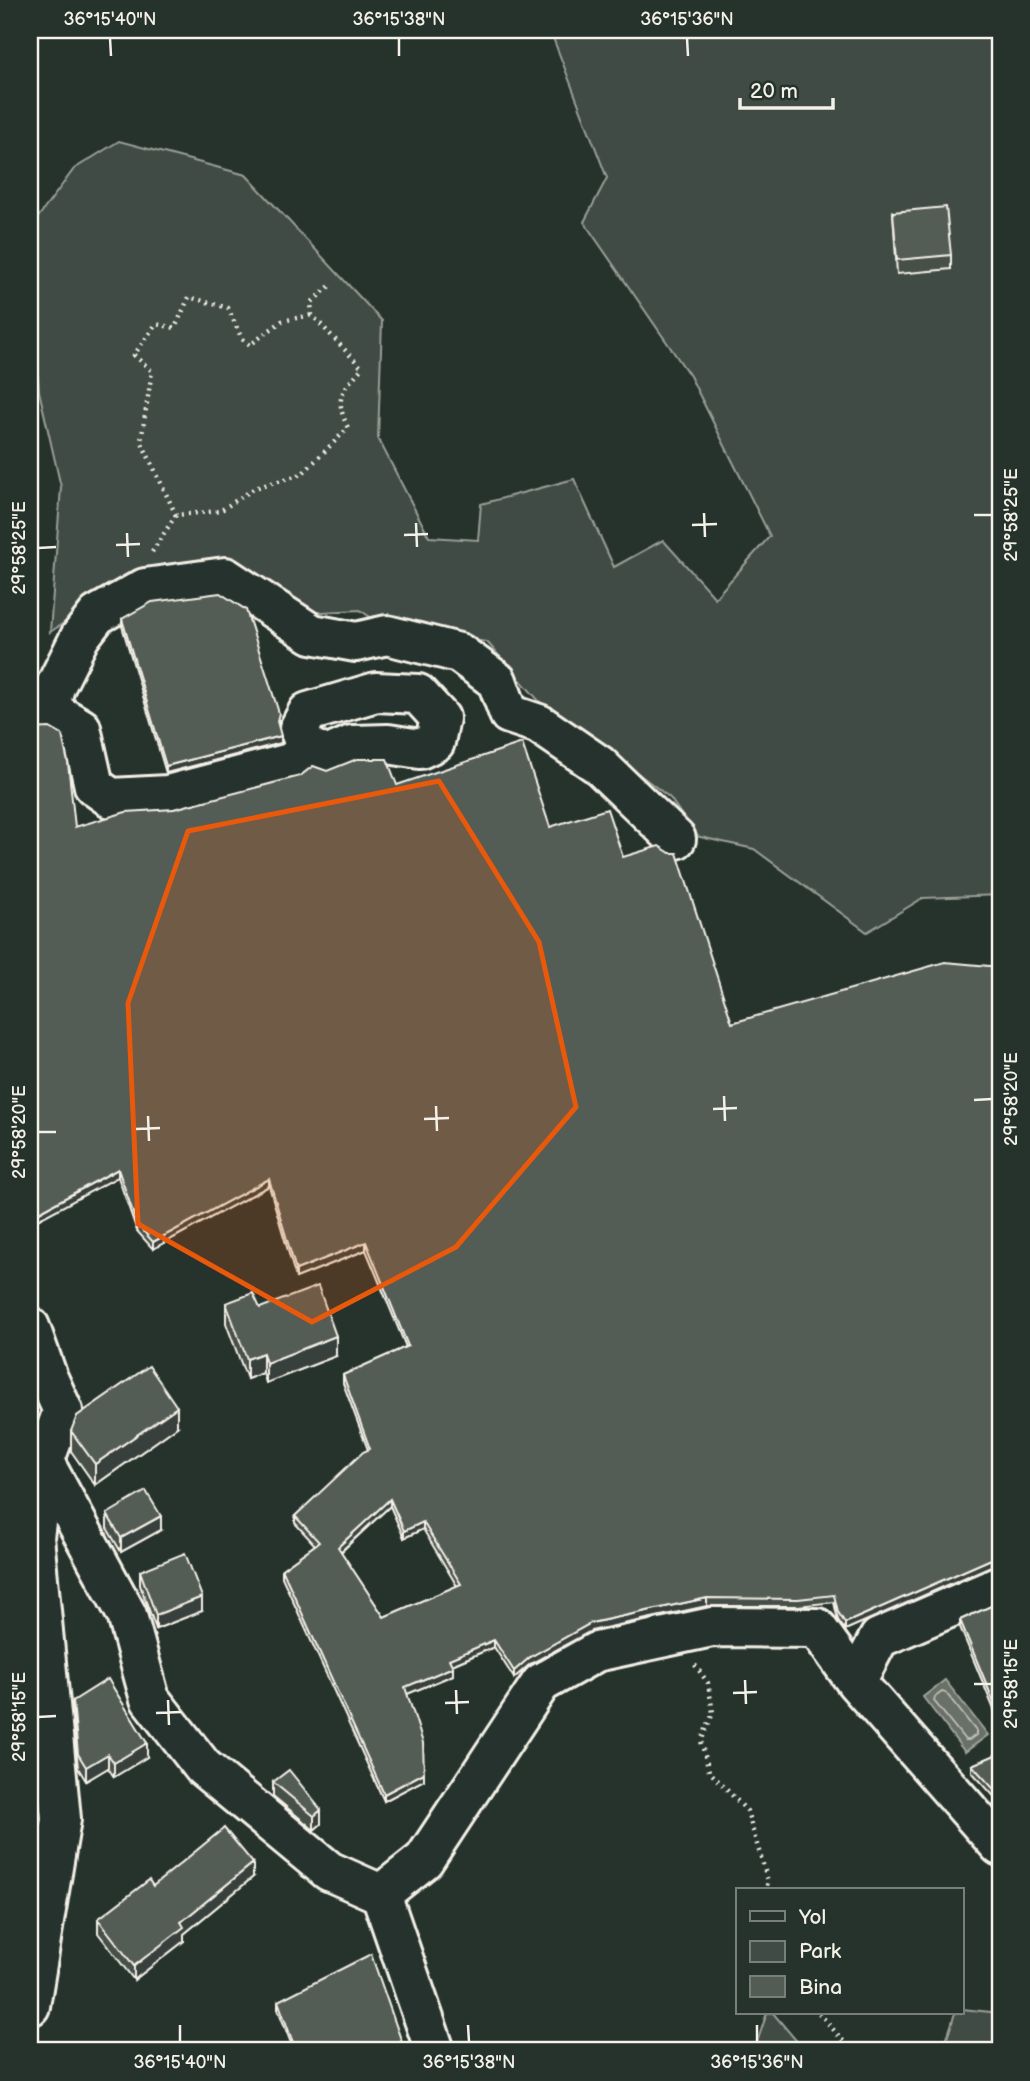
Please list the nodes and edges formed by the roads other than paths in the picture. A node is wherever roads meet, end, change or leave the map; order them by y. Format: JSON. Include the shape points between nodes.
{"nodes":[{"id":1,"x":40,"y":710,"type":"edge"},
{"id":2,"x":306,"y":746,"type":"dead end"},
{"id":3,"x":676,"y":839,"type":"dead end"},
{"id":4,"x":30,"y":1327,"type":"edge"},
{"id":5,"x":37,"y":1457,"type":"edge"},
{"id":6,"x":1000,"y":1586,"type":"edge"},
{"id":7,"x":856,"y":1682,"type":"junction"},
{"id":8,"x":1000,"y":1846,"type":"edge"},
{"id":9,"x":381,"y":1894,"type":"junction"},
{"id":10,"x":30,"y":2006,"type":"edge"},
{"id":11,"x":435,"y":2051,"type":"edge"}],
"edges":[{"from":1,"to":2,"type":"street","via":[[81,728],[94,786],[111,798],[168,795],[294,762]]},
{"from":1,"to":3,"type":"street","via":[[97,615],[145,588],[225,577],[312,634],[356,642],[387,635],[459,653],[497,681],[509,714],[539,724],[598,765]]},
{"from":4,"to":5,"type":"street","via":[[62,1411]]},
{"from":5,"to":9,"type":"street","via":[[127,1615],[150,1699],[203,1767],[329,1871]]},
{"from":5,"to":10,"type":"street","via":[[34,1537],[61,1819]]},
{"from":6,"to":7,"type":"street","via":[[879,1638]]},
{"from":7,"to":8,"type":"street"},
{"from":7,"to":9,"type":"street","via":[[817,1628],[712,1627],[596,1653],[541,1683],[424,1860]]},
{"from":9,"to":11,"type":"street"}]}
